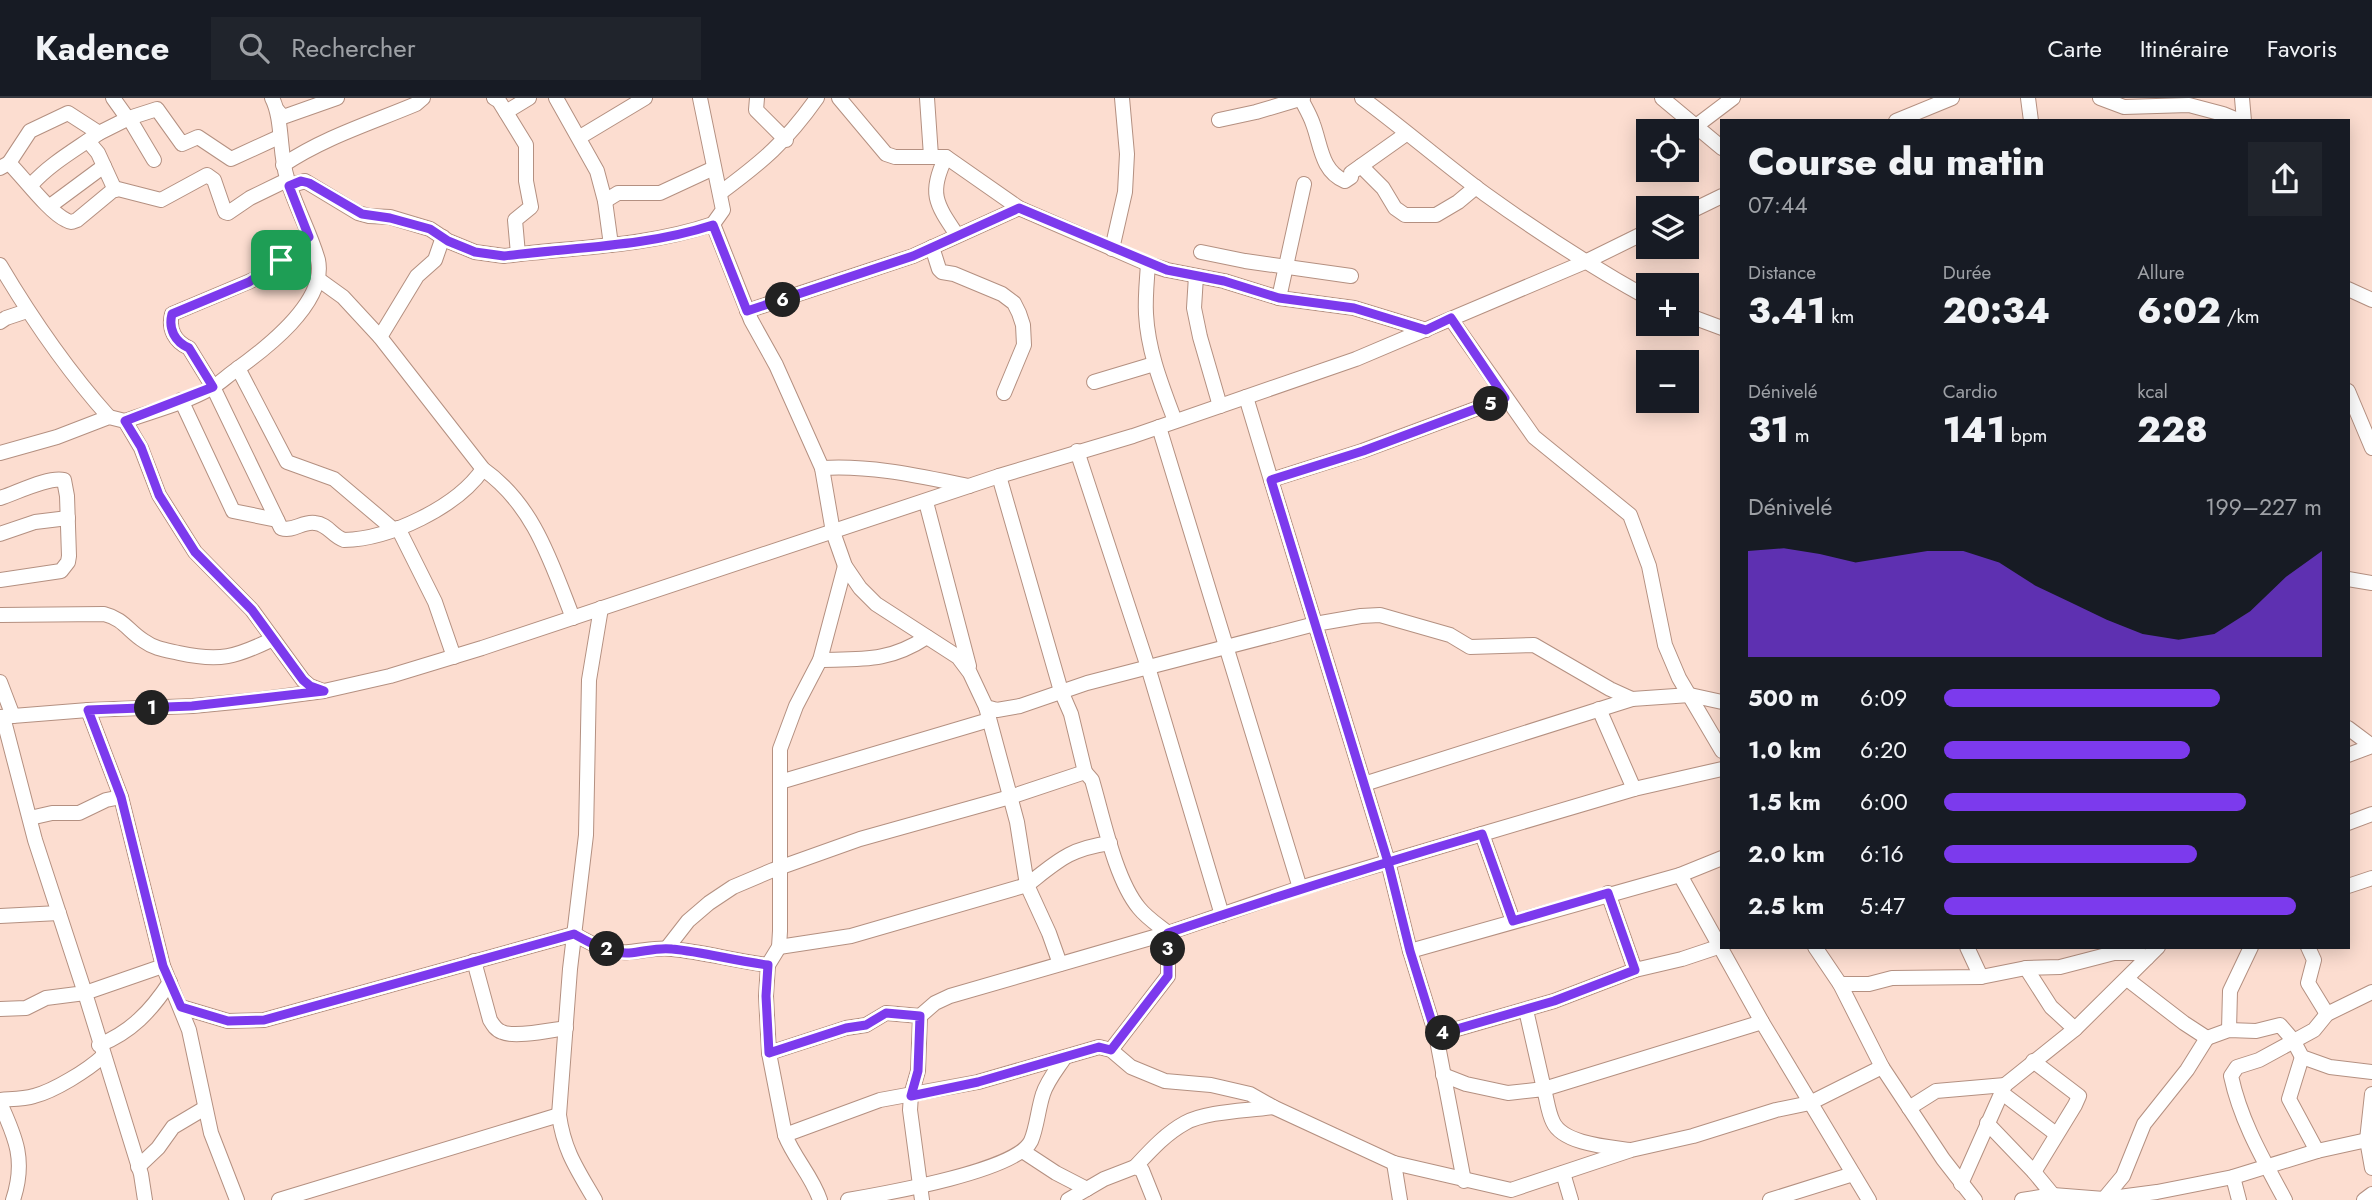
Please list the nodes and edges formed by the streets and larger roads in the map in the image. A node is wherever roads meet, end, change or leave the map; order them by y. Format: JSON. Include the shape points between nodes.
{"nodes":[{"id":1,"x":113,"y":98,"type":"edge"},
{"id":2,"x":337,"y":98,"type":"edge"},
{"id":3,"x":423,"y":98,"type":"edge"},
{"id":4,"x":494,"y":98,"type":"edge"},
{"id":5,"x":529,"y":98,"type":"edge"},
{"id":6,"x":556,"y":98,"type":"edge"},
{"id":7,"x":645,"y":98,"type":"edge"},
{"id":8,"x":700,"y":98,"type":"edge"},
{"id":9,"x":757,"y":98,"type":"edge"},
{"id":10,"x":817,"y":98,"type":"edge"},
{"id":11,"x":839,"y":98,"type":"edge"},
{"id":12,"x":927,"y":98,"type":"edge"},
{"id":13,"x":1122,"y":98,"type":"edge"},
{"id":14,"x":1362,"y":98,"type":"edge"},
{"id":15,"x":1662,"y":98,"type":"edge"},
{"id":16,"x":1733,"y":98,"type":"edge"},
{"id":17,"x":1952,"y":98,"type":"edge"},
{"id":18,"x":2028,"y":98,"type":"edge"},
{"id":19,"x":2100,"y":98,"type":"edge"},
{"id":20,"x":2242,"y":98,"type":"edge"},
{"id":21,"x":1302,"y":99,"type":"edge"},
{"id":22,"x":2187,"y":102,"type":"edge"},
{"id":23,"x":275,"y":104,"type":"edge"},
{"id":24,"x":506,"y":112,"type":"junction"},
{"id":25,"x":129,"y":118,"type":"junction"},
{"id":26,"x":1688,"y":119,"type":"edge"},
{"id":27,"x":1901,"y":119,"type":"edge"},
{"id":28,"x":2031,"y":119,"type":"edge"},
{"id":29,"x":2236,"y":119,"type":"edge"},
{"id":30,"x":2242,"y":119,"type":"edge"},
{"id":31,"x":1219,"y":120,"type":"dead end"},
{"id":32,"x":1699,"y":124,"type":"edge"},
{"id":33,"x":1699,"y":129,"type":"edge"},
{"id":34,"x":1406,"y":134,"type":"junction"},
{"id":35,"x":94,"y":137,"type":"junction"},
{"id":36,"x":279,"y":137,"type":"junction"},
{"id":37,"x":580,"y":137,"type":"junction"},
{"id":38,"x":786,"y":139,"type":"junction"},
{"id":39,"x":1720,"y":146,"type":"edge"},
{"id":40,"x":939,"y":156,"type":"junction"},
{"id":41,"x":154,"y":160,"type":"dead end"},
{"id":42,"x":5,"y":165,"type":"edge"},
{"id":43,"x":283,"y":165,"type":"junction"},
{"id":44,"x":104,"y":166,"type":"junction"},
{"id":45,"x":1361,"y":166,"type":"junction"},
{"id":46,"x":715,"y":168,"type":"junction"},
{"id":47,"x":288,"y":183,"type":"junction"},
{"id":48,"x":1304,"y":184,"type":"dead end"},
{"id":49,"x":31,"y":185,"type":"junction"},
{"id":50,"x":1476,"y":187,"type":"junction"},
{"id":51,"x":115,"y":190,"type":"junction"},
{"id":52,"x":720,"y":193,"type":"junction"},
{"id":53,"x":1720,"y":197,"type":"edge"},
{"id":54,"x":605,"y":201,"type":"junction"},
{"id":55,"x":50,"y":206,"type":"junction"},
{"id":56,"x":1699,"y":207,"type":"edge"},
{"id":57,"x":1019,"y":208,"type":"junction"},
{"id":58,"x":713,"y":225,"type":"junction"},
{"id":59,"x":957,"y":235,"type":"junction"},
{"id":60,"x":309,"y":237,"type":"junction"},
{"id":61,"x":443,"y":237,"type":"junction"},
{"id":62,"x":1636,"y":238,"type":"edge"},
{"id":63,"x":611,"y":245,"type":"junction"},
{"id":64,"x":932,"y":247,"type":"junction"},
{"id":65,"x":1112,"y":249,"type":"junction"},
{"id":66,"x":1201,"y":251,"type":"dead end"},
{"id":67,"x":518,"y":254,"type":"junction"},
{"id":68,"x":1585,"y":262,"type":"junction"},
{"id":69,"x":0,"y":264,"type":"edge"},
{"id":70,"x":1148,"y":264,"type":"junction"},
{"id":71,"x":1285,"y":267,"type":"junction"},
{"id":72,"x":1196,"y":276,"type":"junction"},
{"id":73,"x":1351,"y":276,"type":"dead end"},
{"id":74,"x":318,"y":279,"type":"junction"},
{"id":75,"x":2350,"y":290,"type":"edge"},
{"id":76,"x":1636,"y":291,"type":"edge"},
{"id":77,"x":1279,"y":298,"type":"junction"},
{"id":78,"x":2372,"y":300,"type":"edge"},
{"id":79,"x":27,"y":311,"type":"junction"},
{"id":80,"x":747,"y":311,"type":"junction"},
{"id":81,"x":1451,"y":318,"type":"junction"},
{"id":82,"x":1699,"y":320,"type":"edge"},
{"id":83,"x":0,"y":322,"type":"edge"},
{"id":84,"x":1720,"y":327,"type":"edge"},
{"id":85,"x":1426,"y":330,"type":"junction"},
{"id":86,"x":380,"y":337,"type":"junction"},
{"id":87,"x":1154,"y":364,"type":"junction"},
{"id":88,"x":238,"y":368,"type":"junction"},
{"id":89,"x":1094,"y":382,"type":"dead end"},
{"id":90,"x":213,"y":387,"type":"junction"},
{"id":91,"x":1003,"y":393,"type":"dead end"},
{"id":92,"x":2350,"y":396,"type":"edge"},
{"id":93,"x":1246,"y":397,"type":"junction"},
{"id":94,"x":1505,"y":398,"type":"junction"},
{"id":95,"x":181,"y":400,"type":"junction"},
{"id":96,"x":1220,"y":406,"type":"junction"},
{"id":97,"x":109,"y":418,"type":"junction"},
{"id":98,"x":125,"y":421,"type":"junction"},
{"id":99,"x":1175,"y":421,"type":"junction"},
{"id":100,"x":1159,"y":427,"type":"junction"},
{"id":101,"x":2372,"y":448,"type":"edge"},
{"id":102,"x":1077,"y":452,"type":"junction"},
{"id":103,"x":0,"y":453,"type":"edge"},
{"id":104,"x":822,"y":468,"type":"junction"},
{"id":105,"x":483,"y":469,"type":"junction"},
{"id":106,"x":999,"y":476,"type":"junction"},
{"id":107,"x":1271,"y":480,"type":"junction"},
{"id":108,"x":970,"y":486,"type":"junction"},
{"id":109,"x":0,"y":498,"type":"edge"},
{"id":110,"x":926,"y":502,"type":"junction"},
{"id":111,"x":68,"y":518,"type":"junction"},
{"id":112,"x":277,"y":520,"type":"junction"},
{"id":113,"x":395,"y":529,"type":"junction"},
{"id":114,"x":832,"y":532,"type":"junction"},
{"id":115,"x":0,"y":534,"type":"edge"},
{"id":116,"x":845,"y":566,"type":"junction"},
{"id":117,"x":2350,"y":579,"type":"edge"},
{"id":118,"x":0,"y":580,"type":"edge"},
{"id":119,"x":2372,"y":583,"type":"edge"},
{"id":120,"x":601,"y":608,"type":"junction"},
{"id":121,"x":0,"y":615,"type":"edge"},
{"id":122,"x":573,"y":618,"type":"junction"},
{"id":123,"x":1315,"y":624,"type":"junction"},
{"id":124,"x":927,"y":637,"type":"junction"},
{"id":125,"x":273,"y":639,"type":"junction"},
{"id":126,"x":1227,"y":646,"type":"junction"},
{"id":127,"x":454,"y":657,"type":"junction"},
{"id":128,"x":820,"y":660,"type":"junction"},
{"id":129,"x":1148,"y":667,"type":"junction"},
{"id":130,"x":970,"y":673,"type":"junction"},
{"id":131,"x":0,"y":682,"type":"edge"},
{"id":132,"x":324,"y":691,"type":"junction"},
{"id":133,"x":1061,"y":691,"type":"junction"},
{"id":134,"x":1690,"y":695,"type":"junction"},
{"id":135,"x":1632,"y":699,"type":"junction"},
{"id":136,"x":1720,"y":702,"type":"edge"},
{"id":137,"x":1599,"y":709,"type":"junction"},
{"id":138,"x":88,"y":710,"type":"junction"},
{"id":139,"x":987,"y":714,"type":"junction"},
{"id":140,"x":5,"y":717,"type":"edge"},
{"id":141,"x":2350,"y":730,"type":"edge"},
{"id":142,"x":1720,"y":748,"type":"edge"},
{"id":143,"x":2350,"y":754,"type":"edge"},
{"id":144,"x":1720,"y":769,"type":"edge"},
{"id":145,"x":1085,"y":772,"type":"junction"},
{"id":146,"x":780,"y":782,"type":"junction"},
{"id":147,"x":1364,"y":784,"type":"junction"},
{"id":148,"x":1634,"y":789,"type":"junction"},
{"id":149,"x":121,"y":797,"type":"junction"},
{"id":150,"x":1010,"y":797,"type":"junction"},
{"id":151,"x":2372,"y":814,"type":"edge"},
{"id":152,"x":30,"y":818,"type":"junction"},
{"id":153,"x":2350,"y":822,"type":"edge"},
{"id":154,"x":1482,"y":834,"type":"junction"},
{"id":155,"x":1110,"y":843,"type":"junction"},
{"id":156,"x":1720,"y":859,"type":"edge"},
{"id":157,"x":1388,"y":862,"type":"junction"},
{"id":158,"x":781,"y":867,"type":"junction"},
{"id":159,"x":1680,"y":875,"type":"junction"},
{"id":160,"x":2372,"y":878,"type":"edge"},
{"id":161,"x":1027,"y":885,"type":"junction"},
{"id":162,"x":2350,"y":885,"type":"edge"},
{"id":163,"x":1300,"y":888,"type":"junction"},
{"id":164,"x":1608,"y":893,"type":"junction"},
{"id":165,"x":59,"y":913,"type":"junction"},
{"id":166,"x":1222,"y":915,"type":"junction"},
{"id":167,"x":0,"y":916,"type":"edge"},
{"id":168,"x":1513,"y":921,"type":"junction"},
{"id":169,"x":1168,"y":933,"type":"junction"},
{"id":170,"x":574,"y":934,"type":"junction"},
{"id":171,"x":1720,"y":944,"type":"edge"},
{"id":172,"x":1720,"y":946,"type":"edge"},
{"id":173,"x":779,"y":947,"type":"junction"},
{"id":174,"x":667,"y":948,"type":"junction"},
{"id":175,"x":1723,"y":949,"type":"edge"},
{"id":176,"x":1816,"y":949,"type":"edge"},
{"id":177,"x":1968,"y":949,"type":"edge"},
{"id":178,"x":2250,"y":949,"type":"edge"},
{"id":179,"x":2309,"y":949,"type":"edge"},
{"id":180,"x":1410,"y":951,"type":"junction"},
{"id":181,"x":2152,"y":951,"type":"edge"},
{"id":182,"x":474,"y":961,"type":"junction"},
{"id":183,"x":1060,"y":964,"type":"junction"},
{"id":184,"x":768,"y":965,"type":"junction"},
{"id":185,"x":163,"y":966,"type":"junction"},
{"id":186,"x":2026,"y":968,"type":"junction"},
{"id":187,"x":1635,"y":970,"type":"junction"},
{"id":188,"x":1981,"y":977,"type":"junction"},
{"id":189,"x":2127,"y":979,"type":"junction"},
{"id":190,"x":170,"y":982,"type":"junction"},
{"id":191,"x":1840,"y":984,"type":"junction"},
{"id":192,"x":2372,"y":992,"type":"edge"},
{"id":193,"x":85,"y":993,"type":"junction"},
{"id":194,"x":181,"y":1007,"type":"junction"},
{"id":195,"x":0,"y":1009,"type":"edge"},
{"id":196,"x":1526,"y":1010,"type":"junction"},
{"id":197,"x":2327,"y":1014,"type":"junction"},
{"id":198,"x":920,"y":1016,"type":"junction"},
{"id":199,"x":1762,"y":1022,"type":"junction"},
{"id":200,"x":566,"y":1028,"type":"junction"},
{"id":201,"x":2075,"y":1029,"type":"junction"},
{"id":202,"x":2229,"y":1030,"type":"junction"},
{"id":203,"x":1436,"y":1035,"type":"junction"},
{"id":204,"x":2207,"y":1038,"type":"junction"},
{"id":205,"x":2293,"y":1040,"type":"junction"},
{"id":206,"x":101,"y":1050,"type":"junction"},
{"id":207,"x":1111,"y":1050,"type":"junction"},
{"id":208,"x":769,"y":1053,"type":"junction"},
{"id":209,"x":1065,"y":1057,"type":"junction"},
{"id":210,"x":2302,"y":1057,"type":"junction"},
{"id":211,"x":2034,"y":1061,"type":"junction"},
{"id":212,"x":1882,"y":1067,"type":"junction"},
{"id":213,"x":2372,"y":1072,"type":"edge"},
{"id":214,"x":1443,"y":1075,"type":"junction"},
{"id":215,"x":1544,"y":1089,"type":"junction"},
{"id":216,"x":2003,"y":1089,"type":"junction"},
{"id":217,"x":2372,"y":1094,"type":"edge"},
{"id":218,"x":911,"y":1096,"type":"junction"},
{"id":219,"x":0,"y":1101,"type":"edge"},
{"id":220,"x":1810,"y":1103,"type":"junction"},
{"id":221,"x":1273,"y":1107,"type":"junction"},
{"id":222,"x":205,"y":1108,"type":"junction"},
{"id":223,"x":1909,"y":1108,"type":"junction"},
{"id":224,"x":559,"y":1115,"type":"junction"},
{"id":225,"x":1987,"y":1123,"type":"junction"},
{"id":226,"x":785,"y":1135,"type":"junction"},
{"id":227,"x":2056,"y":1135,"type":"junction"},
{"id":228,"x":2370,"y":1138,"type":"edge"},
{"id":229,"x":1631,"y":1150,"type":"junction"},
{"id":230,"x":2317,"y":1151,"type":"junction"},
{"id":231,"x":1024,"y":1152,"type":"junction"},
{"id":232,"x":1394,"y":1163,"type":"junction"},
{"id":233,"x":2266,"y":1165,"type":"junction"},
{"id":234,"x":138,"y":1167,"type":"junction"},
{"id":235,"x":1135,"y":1167,"type":"junction"},
{"id":236,"x":2372,"y":1168,"type":"edge"},
{"id":237,"x":2034,"y":1172,"type":"junction"},
{"id":238,"x":1563,"y":1173,"type":"junction"},
{"id":239,"x":1853,"y":1174,"type":"junction"},
{"id":240,"x":2232,"y":1177,"type":"junction"},
{"id":241,"x":1464,"y":1181,"type":"junction"},
{"id":242,"x":1481,"y":1184,"type":"junction"},
{"id":243,"x":1961,"y":1184,"type":"junction"},
{"id":244,"x":1087,"y":1189,"type":"junction"},
{"id":245,"x":921,"y":1193,"type":"edge"},
{"id":246,"x":2372,"y":1194,"type":"edge"},
{"id":247,"x":2053,"y":1195,"type":"junction"},
{"id":248,"x":2157,"y":1196,"type":"edge"},
{"id":249,"x":2084,"y":1199,"type":"edge"},
{"id":250,"x":2104,"y":1199,"type":"edge"},
{"id":251,"x":13,"y":1200,"type":"edge"},
{"id":252,"x":145,"y":1200,"type":"edge"},
{"id":253,"x":237,"y":1200,"type":"edge"},
{"id":254,"x":279,"y":1200,"type":"edge"},
{"id":255,"x":595,"y":1200,"type":"edge"},
{"id":256,"x":820,"y":1200,"type":"edge"},
{"id":257,"x":848,"y":1200,"type":"edge"},
{"id":258,"x":1068,"y":1200,"type":"edge"},
{"id":259,"x":1154,"y":1200,"type":"edge"},
{"id":260,"x":1401,"y":1200,"type":"edge"},
{"id":261,"x":1485,"y":1200,"type":"edge"},
{"id":262,"x":1571,"y":1200,"type":"edge"},
{"id":263,"x":1770,"y":1200,"type":"edge"},
{"id":264,"x":1869,"y":1200,"type":"edge"},
{"id":265,"x":1975,"y":1200,"type":"edge"},
{"id":266,"x":2022,"y":1200,"type":"edge"},
{"id":267,"x":2239,"y":1200,"type":"edge"},
{"id":268,"x":2285,"y":1200,"type":"edge"},
{"id":269,"x":2364,"y":1200,"type":"edge"}],
"edges":[{"from":1,"to":25,"type":"street"},
{"from":2,"to":23,"type":"street","via":[[283,117]]},
{"from":3,"to":43,"type":"street","via":[[310,148]]},
{"from":4,"to":24,"type":"street"},
{"from":5,"to":24,"type":"street"},
{"from":6,"to":37,"type":"street"},
{"from":7,"to":37,"type":"street"},
{"from":8,"to":46,"type":"street"},
{"from":9,"to":38,"type":"street","via":[[756,110]]},
{"from":10,"to":38,"type":"street"},
{"from":11,"to":40,"type":"street","via":[[886,154]]},
{"from":12,"to":40,"type":"street"},
{"from":13,"to":65,"type":"street","via":[[1125,192]]},
{"from":14,"to":34,"type":"street"},
{"from":15,"to":26,"type":"street"},
{"from":16,"to":32,"type":"street"},
{"from":17,"to":27,"type":"street"},
{"from":18,"to":28,"type":"street"},
{"from":19,"to":22,"type":"street","via":[[2124,107]]},
{"from":20,"to":30,"type":"street"},
{"from":21,"to":31,"type":"street"},
{"from":21,"to":45,"type":"street","via":[[1329,169],[1345,181]]},
{"from":22,"to":29,"type":"street"},
{"from":23,"to":36,"type":"street"},
{"from":24,"to":67,"type":"street","via":[[526,145],[531,207],[515,220]]},
{"from":25,"to":35,"type":"street"},
{"from":25,"to":36,"type":"street","via":[[157,109],[182,144],[198,137],[231,159]]},
{"from":25,"to":41,"type":"street"},
{"from":33,"to":39,"type":"street"},
{"from":34,"to":45,"type":"street"},
{"from":34,"to":50,"type":"street"},
{"from":35,"to":42,"type":"street","via":[[68,113],[30,131]]},
{"from":35,"to":44,"type":"street"},
{"from":35,"to":49,"type":"street","via":[[63,156]]},
{"from":36,"to":43,"type":"street"},
{"from":37,"to":54,"type":"street"},
{"from":38,"to":52,"type":"street"},
{"from":40,"to":57,"type":"street"},
{"from":40,"to":59,"type":"street","via":[[934,187],[937,203]]},
{"from":42,"to":49,"type":"street"},
{"from":43,"to":47,"type":"street"},
{"from":44,"to":51,"type":"street"},
{"from":44,"to":55,"type":"street"},
{"from":45,"to":50,"type":"street","via":[[1405,215],[1436,215]]},
{"from":46,"to":52,"type":"street"},
{"from":46,"to":54,"type":"street","via":[[660,193],[618,193]]},
{"from":47,"to":51,"type":"street","via":[[250,198],[228,213],[215,180],[207,175],[161,200]]},
{"from":47,"to":60,"type":"street"},
{"from":47,"to":61,"type":"street","via":[[305,181],[358,213],[430,229]]},
{"from":48,"to":71,"type":"street"},
{"from":49,"to":55,"type":"street"},
{"from":50,"to":68,"type":"street"},
{"from":51,"to":55,"type":"street","via":[[72,222]]},
{"from":52,"to":58,"type":"street","via":[[723,210]]},
{"from":53,"to":56,"type":"street"},
{"from":54,"to":63,"type":"street"},
{"from":57,"to":59,"type":"street"},
{"from":57,"to":65,"type":"street"},
{"from":58,"to":63,"type":"street","via":[[657,240]]},
{"from":58,"to":80,"type":"street"},
{"from":59,"to":64,"type":"street"},
{"from":60,"to":74,"type":"street","via":[[318,260]]},
{"from":60,"to":90,"type":"street","via":[[255,279],[172,314],[173,335],[189,348]]},
{"from":61,"to":67,"type":"street","via":[[475,252]]},
{"from":61,"to":86,"type":"street","via":[[433,262],[417,276]]},
{"from":62,"to":68,"type":"street"},
{"from":63,"to":67,"type":"street"},
{"from":64,"to":80,"type":"street"},
{"from":64,"to":91,"type":"street","via":[[942,272],[1014,303],[1023,325],[1024,345]]},
{"from":65,"to":70,"type":"street"},
{"from":66,"to":71,"type":"street"},
{"from":68,"to":76,"type":"street"},
{"from":68,"to":81,"type":"street"},
{"from":69,"to":79,"type":"street"},
{"from":70,"to":72,"type":"street"},
{"from":70,"to":87,"type":"street","via":[[1145,312]]},
{"from":71,"to":73,"type":"street"},
{"from":71,"to":77,"type":"street"},
{"from":72,"to":77,"type":"street"},
{"from":72,"to":96,"type":"street","via":[[1194,308]]},
{"from":74,"to":86,"type":"street","via":[[343,297]]},
{"from":74,"to":88,"type":"street","via":[[311,297],[288,326]]},
{"from":75,"to":78,"type":"street"},
{"from":77,"to":85,"type":"street","via":[[1354,308]]},
{"from":79,"to":83,"type":"street"},
{"from":79,"to":97,"type":"street","via":[[74,379]]},
{"from":80,"to":104,"type":"street"},
{"from":81,"to":85,"type":"street"},
{"from":81,"to":94,"type":"street"},
{"from":82,"to":84,"type":"street"},
{"from":85,"to":93,"type":"street"},
{"from":86,"to":105,"type":"street"},
{"from":87,"to":89,"type":"street"},
{"from":87,"to":99,"type":"street"},
{"from":88,"to":90,"type":"street"},
{"from":88,"to":113,"type":"street","via":[[287,462],[334,479]]},
{"from":90,"to":95,"type":"street"},
{"from":90,"to":112,"type":"street"},
{"from":92,"to":101,"type":"street"},
{"from":93,"to":96,"type":"street"},
{"from":93,"to":107,"type":"street"},
{"from":94,"to":107,"type":"street"},
{"from":94,"to":134,"type":"street","via":[[1534,437],[1630,515],[1649,566],[1665,645]]},
{"from":95,"to":98,"type":"street"},
{"from":95,"to":112,"type":"street","via":[[233,511]]},
{"from":96,"to":99,"type":"street"},
{"from":97,"to":98,"type":"street"},
{"from":97,"to":103,"type":"street"},
{"from":98,"to":125,"type":"street","via":[[141,447],[159,495],[195,552],[252,610]]},
{"from":99,"to":100,"type":"street"},
{"from":100,"to":102,"type":"street"},
{"from":100,"to":126,"type":"street"},
{"from":102,"to":106,"type":"street"},
{"from":102,"to":129,"type":"street"},
{"from":104,"to":108,"type":"street","via":[[875,468]]},
{"from":104,"to":114,"type":"street"},
{"from":105,"to":113,"type":"street","via":[[454,499]]},
{"from":105,"to":122,"type":"street","via":[[504,484],[534,525]]},
{"from":106,"to":108,"type":"street"},
{"from":106,"to":133,"type":"street"},
{"from":107,"to":123,"type":"street"},
{"from":108,"to":110,"type":"street"},
{"from":109,"to":111,"type":"street","via":[[63,479]]},
{"from":110,"to":114,"type":"street"},
{"from":110,"to":130,"type":"street"},
{"from":111,"to":115,"type":"street","via":[[35,522]]},
{"from":111,"to":118,"type":"street","via":[[69,556],[61,570]]},
{"from":112,"to":113,"type":"street","via":[[288,530],[321,524],[344,540]]},
{"from":113,"to":127,"type":"street","via":[[435,602]]},
{"from":114,"to":116,"type":"street"},
{"from":114,"to":120,"type":"street"},
{"from":116,"to":124,"type":"street","via":[[876,604]]},
{"from":116,"to":128,"type":"street"},
{"from":117,"to":119,"type":"street"},
{"from":120,"to":122,"type":"street"},
{"from":120,"to":170,"type":"street","via":[[589,680],[586,835]]},
{"from":121,"to":125,"type":"street","via":[[104,614],[118,618],[157,649],[205,659],[240,653]]},
{"from":122,"to":127,"type":"street"},
{"from":123,"to":126,"type":"street"},
{"from":123,"to":135,"type":"street","via":[[1380,615],[1450,635],[1470,647],[1534,645]]},
{"from":123,"to":147,"type":"street"},
{"from":124,"to":128,"type":"street","via":[[880,659]]},
{"from":124,"to":130,"type":"street","via":[[958,657]]},
{"from":125,"to":132,"type":"street","via":[[303,680]]},
{"from":126,"to":129,"type":"street"},
{"from":126,"to":163,"type":"street"},
{"from":127,"to":132,"type":"street"},
{"from":128,"to":146,"type":"street","via":[[781,743]]},
{"from":129,"to":133,"type":"street"},
{"from":129,"to":166,"type":"street"},
{"from":130,"to":139,"type":"street"},
{"from":131,"to":140,"type":"street"},
{"from":132,"to":138,"type":"street","via":[[192,706]]},
{"from":133,"to":139,"type":"street"},
{"from":133,"to":145,"type":"street"},
{"from":134,"to":135,"type":"street"},
{"from":134,"to":136,"type":"street"},
{"from":134,"to":142,"type":"street"},
{"from":135,"to":137,"type":"street"},
{"from":137,"to":147,"type":"street"},
{"from":137,"to":148,"type":"street"},
{"from":138,"to":140,"type":"street"},
{"from":138,"to":149,"type":"street"},
{"from":139,"to":146,"type":"street"},
{"from":139,"to":150,"type":"street"},
{"from":140,"to":152,"type":"street"},
{"from":141,"to":143,"type":"street","via":[[2372,746]]},
{"from":144,"to":148,"type":"street"},
{"from":145,"to":150,"type":"street"},
{"from":145,"to":155,"type":"street","via":[[1092,780]]},
{"from":146,"to":158,"type":"street"},
{"from":147,"to":157,"type":"street"},
{"from":148,"to":154,"type":"street"},
{"from":149,"to":152,"type":"street","via":[[79,813]]},
{"from":149,"to":185,"type":"street"},
{"from":150,"to":158,"type":"street","via":[[860,839]]},
{"from":150,"to":161,"type":"street"},
{"from":151,"to":153,"type":"street"},
{"from":152,"to":165,"type":"street"},
{"from":154,"to":157,"type":"street"},
{"from":154,"to":168,"type":"street"},
{"from":155,"to":161,"type":"street","via":[[1067,854]]},
{"from":155,"to":169,"type":"street","via":[[1127,891]]},
{"from":156,"to":159,"type":"street"},
{"from":157,"to":163,"type":"street"},
{"from":157,"to":180,"type":"street"},
{"from":158,"to":173,"type":"street"},
{"from":158,"to":174,"type":"street","via":[[733,887],[709,904]]},
{"from":159,"to":164,"type":"street"},
{"from":159,"to":171,"type":"street"},
{"from":160,"to":162,"type":"street"},
{"from":161,"to":173,"type":"street","via":[[851,936]]},
{"from":161,"to":183,"type":"street"},
{"from":163,"to":166,"type":"street"},
{"from":164,"to":168,"type":"street"},
{"from":164,"to":187,"type":"street"},
{"from":165,"to":167,"type":"street"},
{"from":165,"to":193,"type":"street"},
{"from":166,"to":169,"type":"street"},
{"from":168,"to":180,"type":"street"},
{"from":169,"to":183,"type":"street"},
{"from":169,"to":207,"type":"street","via":[[1168,976]]},
{"from":170,"to":174,"type":"street","via":[[616,952]]},
{"from":170,"to":182,"type":"street"},
{"from":170,"to":200,"type":"street"},
{"from":172,"to":187,"type":"street"},
{"from":173,"to":184,"type":"street"},
{"from":174,"to":184,"type":"street"},
{"from":175,"to":199,"type":"street"},
{"from":176,"to":191,"type":"street"},
{"from":177,"to":188,"type":"street"},
{"from":178,"to":202,"type":"street","via":[[2230,991]]},
{"from":179,"to":197,"type":"street","via":[[2314,960],[2308,983]]},
{"from":180,"to":203,"type":"street"},
{"from":181,"to":186,"type":"street","via":[[2114,953],[2060,967]]},
{"from":181,"to":189,"type":"street"},
{"from":182,"to":194,"type":"street","via":[[264,1020],[228,1021]]},
{"from":182,"to":200,"type":"street","via":[[490,1020],[502,1033]]},
{"from":183,"to":198,"type":"street","via":[[950,996]]},
{"from":184,"to":208,"type":"street"},
{"from":185,"to":190,"type":"street"},
{"from":185,"to":193,"type":"street"},
{"from":186,"to":188,"type":"street"},
{"from":186,"to":201,"type":"street","via":[[2051,1007]]},
{"from":187,"to":196,"type":"street"},
{"from":188,"to":191,"type":"street"},
{"from":189,"to":201,"type":"street"},
{"from":189,"to":204,"type":"street"},
{"from":190,"to":194,"type":"street"},
{"from":190,"to":206,"type":"street","via":[[136,1025]]},
{"from":191,"to":212,"type":"street"},
{"from":192,"to":197,"type":"street"},
{"from":193,"to":195,"type":"street","via":[[42,999],[26,1008]]},
{"from":193,"to":206,"type":"street"},
{"from":194,"to":222,"type":"street"},
{"from":196,"to":203,"type":"street"},
{"from":196,"to":215,"type":"street"},
{"from":197,"to":205,"type":"street","via":[[2314,1030]]},
{"from":198,"to":208,"type":"street","via":[[886,1013],[866,1025]]},
{"from":198,"to":218,"type":"street","via":[[918,1071]]},
{"from":199,"to":215,"type":"street"},
{"from":199,"to":220,"type":"street"},
{"from":200,"to":224,"type":"street"},
{"from":201,"to":211,"type":"street"},
{"from":202,"to":204,"type":"street"},
{"from":202,"to":205,"type":"street","via":[[2267,1030],[2277,1025]]},
{"from":203,"to":214,"type":"street"},
{"from":204,"to":250,"type":"street","via":[[2144,1125],[2123,1175]]},
{"from":205,"to":210,"type":"street"},
{"from":205,"to":233,"type":"street","via":[[2237,1068],[2231,1076],[2250,1137]]},
{"from":206,"to":219,"type":"street","via":[[85,1071],[42,1093]]},
{"from":206,"to":234,"type":"street"},
{"from":207,"to":209,"type":"street","via":[[1099,1047]]},
{"from":207,"to":221,"type":"street","via":[[1131,1067],[1165,1081],[1231,1089]]},
{"from":208,"to":226,"type":"street"},
{"from":209,"to":218,"type":"street"},
{"from":209,"to":231,"type":"street","via":[[1043,1092],[1031,1142]]},
{"from":210,"to":213,"type":"street","via":[[2330,1067]]},
{"from":210,"to":230,"type":"street","via":[[2289,1099]]},
{"from":211,"to":216,"type":"street"},
{"from":211,"to":227,"type":"street","via":[[2079,1096]]},
{"from":212,"to":220,"type":"street"},
{"from":212,"to":223,"type":"street"},
{"from":214,"to":215,"type":"street","via":[[1508,1093]]},
{"from":214,"to":241,"type":"street"},
{"from":215,"to":229,"type":"street","via":[[1553,1123],[1561,1133]]},
{"from":216,"to":223,"type":"street","via":[[1936,1091]]},
{"from":216,"to":225,"type":"street"},
{"from":216,"to":227,"type":"street"},
{"from":217,"to":228,"type":"street"},
{"from":218,"to":226,"type":"street","via":[[880,1100]]},
{"from":218,"to":245,"type":"street"},
{"from":219,"to":251,"type":"street","via":[[20,1156]]},
{"from":220,"to":229,"type":"street"},
{"from":220,"to":239,"type":"street"},
{"from":221,"to":232,"type":"street"},
{"from":221,"to":235,"type":"street","via":[[1186,1123],[1158,1142]]},
{"from":222,"to":234,"type":"street","via":[[173,1127]]},
{"from":222,"to":253,"type":"street"},
{"from":223,"to":243,"type":"street"},
{"from":224,"to":254,"type":"street"},
{"from":224,"to":255,"type":"street","via":[[570,1160]]},
{"from":225,"to":237,"type":"street"},
{"from":225,"to":243,"type":"street"},
{"from":226,"to":256,"type":"street"},
{"from":227,"to":237,"type":"street"},
{"from":228,"to":230,"type":"street"},
{"from":228,"to":236,"type":"street"},
{"from":229,"to":238,"type":"street"},
{"from":230,"to":233,"type":"street"},
{"from":231,"to":244,"type":"street"},
{"from":231,"to":245,"type":"street"},
{"from":232,"to":241,"type":"street"},
{"from":232,"to":260,"type":"street"},
{"from":233,"to":240,"type":"street"},
{"from":233,"to":268,"type":"street"},
{"from":234,"to":252,"type":"street"},
{"from":235,"to":244,"type":"street"},
{"from":235,"to":259,"type":"street","via":[[1142,1170]]},
{"from":237,"to":247,"type":"street"},
{"from":238,"to":242,"type":"street","via":[[1511,1190]]},
{"from":238,"to":262,"type":"street"},
{"from":239,"to":263,"type":"street"},
{"from":239,"to":264,"type":"street"},
{"from":240,"to":248,"type":"street"},
{"from":240,"to":267,"type":"street"},
{"from":241,"to":242,"type":"street"},
{"from":242,"to":261,"type":"street"},
{"from":243,"to":265,"type":"street"},
{"from":244,"to":258,"type":"street"},
{"from":245,"to":257,"type":"street"},
{"from":246,"to":269,"type":"street"},
{"from":247,"to":249,"type":"street"},
{"from":247,"to":266,"type":"street"},
{"from":248,"to":250,"type":"street"},
{"from":249,"to":250,"type":"street"}]}
